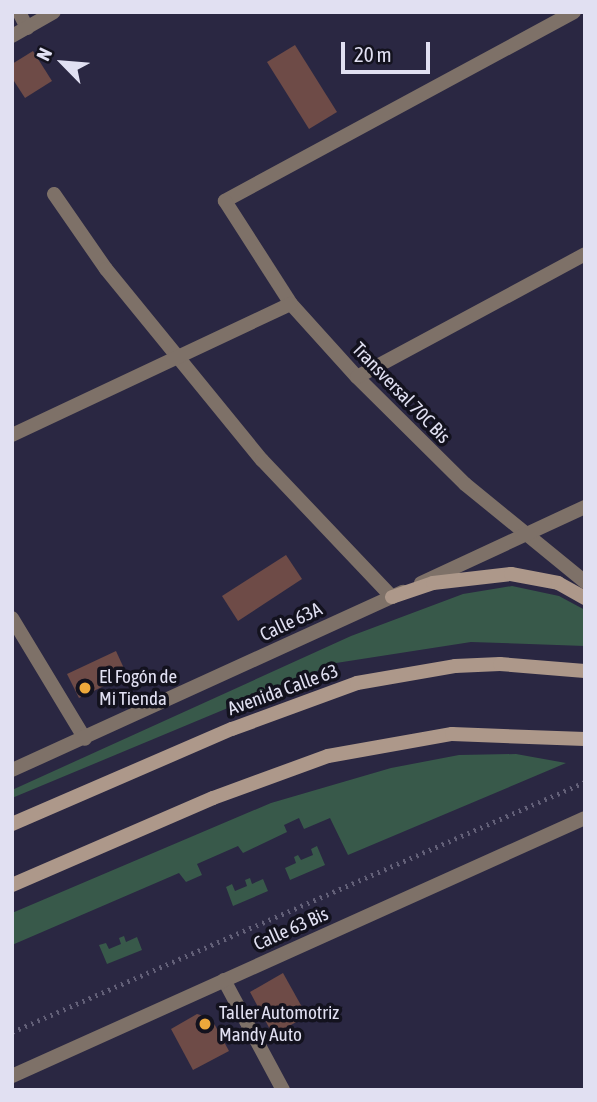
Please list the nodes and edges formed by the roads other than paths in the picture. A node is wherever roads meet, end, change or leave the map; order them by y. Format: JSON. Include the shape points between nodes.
{"nodes":[{"id":1,"x":19,"y":12,"type":"edge"},
{"id":2,"x":54,"y":12,"type":"edge"},
{"id":3,"x":574,"y":12,"type":"edge"},
{"id":4,"x":27,"y":27,"type":"junction"},
{"id":5,"x":12,"y":36,"type":"edge"},
{"id":6,"x":54,"y":194,"type":"dead end"},
{"id":7,"x":585,"y":254,"type":"edge"},
{"id":8,"x":291,"y":304,"type":"junction"},
{"id":9,"x":177,"y":358,"type":"junction"},
{"id":10,"x":357,"y":377,"type":"junction"},
{"id":11,"x":12,"y":435,"type":"edge"},
{"id":12,"x":585,"y":507,"type":"edge"},
{"id":13,"x":525,"y":535,"type":"junction"},
{"id":14,"x":585,"y":582,"type":"edge"},
{"id":15,"x":392,"y":597,"type":"junction"},
{"id":16,"x":585,"y":598,"type":"edge"},
{"id":17,"x":12,"y":618,"type":"edge"},
{"id":18,"x":585,"y":671,"type":"edge"},
{"id":19,"x":85,"y":739,"type":"junction"},
{"id":20,"x":585,"y":739,"type":"edge"},
{"id":21,"x":12,"y":770,"type":"edge"},
{"id":22,"x":585,"y":818,"type":"edge"},
{"id":23,"x":12,"y":824,"type":"edge"},
{"id":24,"x":12,"y":885,"type":"edge"},
{"id":25,"x":223,"y":980,"type":"junction"},
{"id":26,"x":50,"y":1059,"type":"junction"},
{"id":27,"x":12,"y":1068,"type":"edge"},
{"id":28,"x":12,"y":1076,"type":"edge"},
{"id":29,"x":284,"y":1090,"type":"edge"}],
"edges":[{"from":1,"to":4,"type":"street"},
{"from":2,"to":4,"type":"street"},
{"from":3,"to":8,"type":"street","name":"Transversal 70C Bis","via":[[225,201]]},
{"from":4,"to":5,"type":"street"},
{"from":6,"to":9,"type":"street"},
{"from":7,"to":10,"type":"street"},
{"from":8,"to":9,"type":"street"},
{"from":8,"to":10,"type":"street","name":"Transversal 70C Bis"},
{"from":9,"to":11,"type":"street"},
{"from":9,"to":15,"type":"street","via":[[262,460]]},
{"from":10,"to":13,"type":"street","name":"Transversal 70C Bis","via":[[403,426]]},
{"from":12,"to":13,"type":"street","name":"Calle 63A"},
{"from":13,"to":14,"type":"street","name":"Transversal 70C Bis"},
{"from":13,"to":15,"type":"street","name":"Calle 63A"},
{"from":15,"to":16,"type":"main road","via":[[433,583],[511,574],[558,583]]},
{"from":15,"to":19,"type":"street","name":"Calle 63A"},
{"from":17,"to":19,"type":"street"},
{"from":18,"to":23,"type":"main road","name":"Avenida Calle 63","via":[[500,664],[398,673],[312,698]]},
{"from":19,"to":21,"type":"street","name":"Calle 63A"},
{"from":20,"to":24,"type":"main road","via":[[452,734],[328,755],[213,798]]},
{"from":22,"to":25,"type":"street","name":"Calle 63 Bis"},
{"from":25,"to":26,"type":"street","name":"Calle 63 Bis"},
{"from":25,"to":29,"type":"street"},
{"from":26,"to":27,"type":"street"},
{"from":26,"to":28,"type":"street","name":"Calle 63 Bis"}]}
